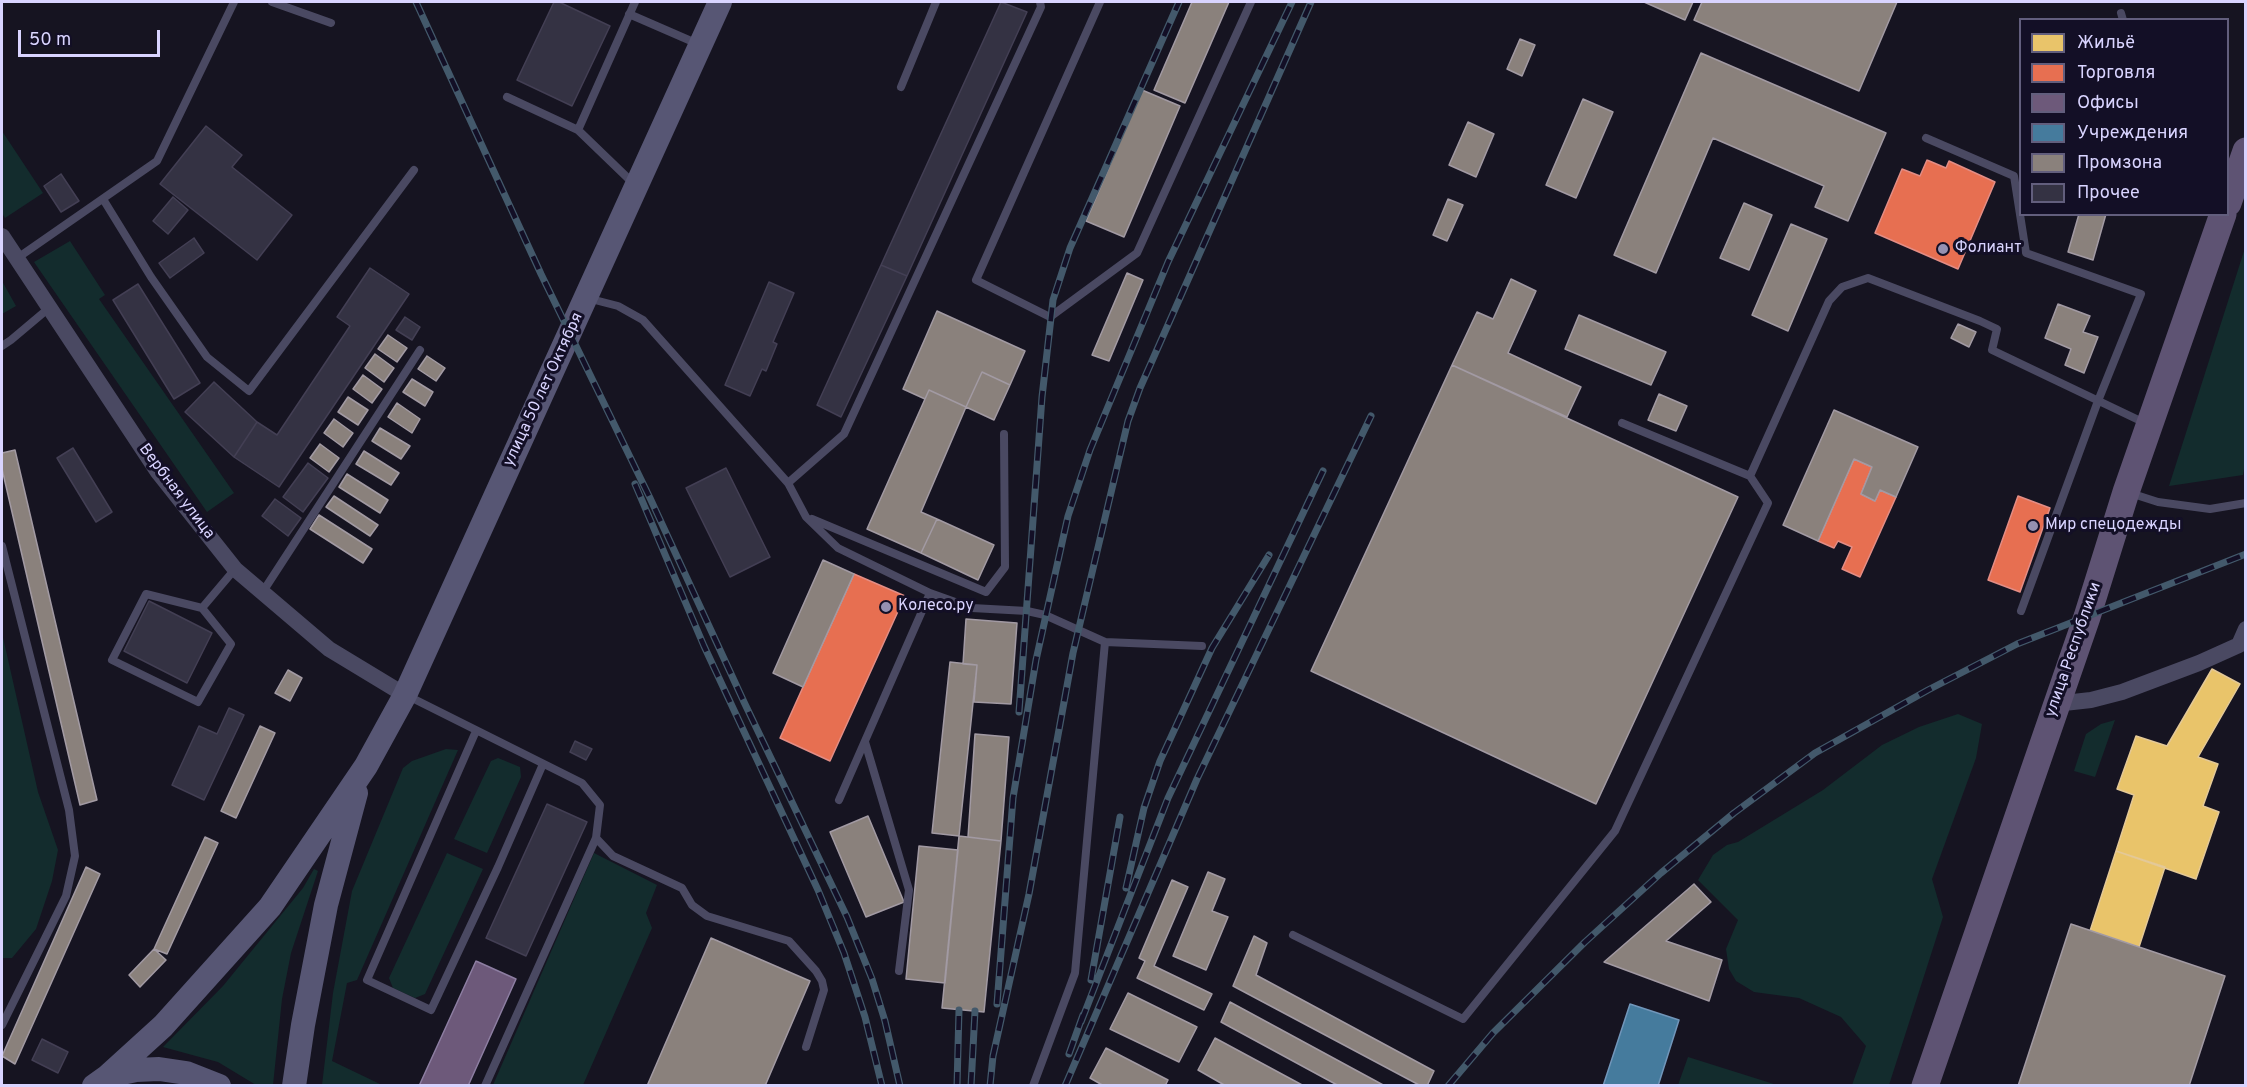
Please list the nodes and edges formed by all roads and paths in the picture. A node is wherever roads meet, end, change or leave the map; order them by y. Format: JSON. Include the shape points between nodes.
{"nodes":[{"id":1,"x":234,"y":2,"type":"edge"},
{"id":2,"x":272,"y":2,"type":"edge"},
{"id":3,"x":635,"y":2,"type":"edge"},
{"id":4,"x":720,"y":2,"type":"edge"},
{"id":5,"x":936,"y":2,"type":"edge"},
{"id":6,"x":1040,"y":2,"type":"edge"},
{"id":7,"x":1100,"y":2,"type":"edge"},
{"id":8,"x":1251,"y":2,"type":"edge"},
{"id":9,"x":629,"y":14,"type":"junction"},
{"id":10,"x":331,"y":23,"type":"dead end"},
{"id":11,"x":700,"y":45,"type":"junction"},
{"id":12,"x":901,"y":87,"type":"dead end"},
{"id":13,"x":507,"y":97,"type":"dead end"},
{"id":14,"x":578,"y":130,"type":"junction"},
{"id":15,"x":1926,"y":138,"type":"dead end"},
{"id":16,"x":2246,"y":151,"type":"edge"},
{"id":17,"x":414,"y":170,"type":"dead end"},
{"id":18,"x":636,"y":186,"type":"junction"},
{"id":19,"x":104,"y":199,"type":"junction"},
{"id":20,"x":2229,"y":200,"type":"edge"},
{"id":21,"x":2019,"y":208,"type":"edge"},
{"id":22,"x":2020,"y":216,"type":"edge"},
{"id":23,"x":2222,"y":216,"type":"edge"},
{"id":24,"x":2,"y":236,"type":"edge"},
{"id":25,"x":16,"y":259,"type":"junction"},
{"id":26,"x":586,"y":298,"type":"junction"},
{"id":27,"x":49,"y":308,"type":"junction"},
{"id":28,"x":2,"y":346,"type":"edge"},
{"id":29,"x":420,"y":350,"type":"dead end"},
{"id":30,"x":2098,"y":401,"type":"junction"},
{"id":31,"x":1622,"y":423,"type":"dead end"},
{"id":32,"x":2150,"y":425,"type":"junction"},
{"id":33,"x":1004,"y":434,"type":"dead end"},
{"id":34,"x":1750,"y":476,"type":"junction"},
{"id":35,"x":788,"y":483,"type":"junction"},
{"id":36,"x":2127,"y":492,"type":"junction"},
{"id":37,"x":2246,"y":503,"type":"edge"},
{"id":38,"x":806,"y":517,"type":"junction"},
{"id":39,"x":2,"y":546,"type":"edge"},
{"id":40,"x":235,"y":569,"type":"junction"},
{"id":41,"x":930,"y":593,"type":"junction"},
{"id":42,"x":262,"y":594,"type":"junction"},
{"id":43,"x":202,"y":608,"type":"junction"},
{"id":44,"x":2021,"y":611,"type":"dead end"},
{"id":45,"x":2245,"y":629,"type":"edge"},
{"id":46,"x":1105,"y":642,"type":"junction"},
{"id":47,"x":1202,"y":646,"type":"dead end"},
{"id":48,"x":2242,"y":649,"type":"edge"},
{"id":49,"x":405,"y":695,"type":"junction"},
{"id":50,"x":2055,"y":704,"type":"junction"},
{"id":51,"x":476,"y":730,"type":"junction"},
{"id":52,"x":865,"y":742,"type":"junction"},
{"id":53,"x":543,"y":764,"type":"junction"},
{"id":54,"x":361,"y":776,"type":"junction"},
{"id":55,"x":839,"y":800,"type":"dead end"},
{"id":56,"x":596,"y":838,"type":"junction"},
{"id":57,"x":1293,"y":935,"type":"dead end"},
{"id":58,"x":899,"y":971,"type":"dead end"},
{"id":59,"x":2,"y":1025,"type":"edge"},
{"id":60,"x":806,"y":1047,"type":"dead end"},
{"id":61,"x":101,"y":1081,"type":"edge"},
{"id":62,"x":219,"y":1086,"type":"edge"},
{"id":63,"x":294,"y":1086,"type":"edge"},
{"id":64,"x":485,"y":1086,"type":"edge"},
{"id":65,"x":1033,"y":1086,"type":"edge"},
{"id":66,"x":1926,"y":1086,"type":"edge"}],
"edges":[{"from":1,"to":19,"type":"lane","via":[[157,161]]},
{"from":2,"to":10,"type":"lane"},
{"from":3,"to":9,"type":"lane"},
{"from":4,"to":11,"type":"main road","name":"улица 50 лет Октября"},
{"from":5,"to":12,"type":"lane"},
{"from":6,"to":35,"type":"lane","via":[[844,435]]},
{"from":7,"to":8,"type":"lane","via":[[975,280],[1050,317],[1137,252]]},
{"from":9,"to":11,"type":"lane"},
{"from":9,"to":14,"type":"lane"},
{"from":11,"to":18,"type":"main road","name":"улица 50 лет Октября"},
{"from":13,"to":14,"type":"lane"},
{"from":14,"to":18,"type":"lane"},
{"from":15,"to":21,"type":"lane","via":[[2014,176]]},
{"from":16,"to":20,"type":"main road"},
{"from":17,"to":19,"type":"lane","via":[[249,391],[207,357]]},
{"from":18,"to":26,"type":"main road","name":"улица 50 лет Октября"},
{"from":19,"to":25,"type":"lane"},
{"from":22,"to":30,"type":"lane","via":[[2026,253],[2141,294]]},
{"from":23,"to":32,"type":"main road","name":"улица Республики"},
{"from":24,"to":25,"type":"street","name":"Вербная улица"},
{"from":25,"to":27,"type":"street","name":"Вербная улица"},
{"from":26,"to":35,"type":"lane","via":[[618,306],[643,320]]},
{"from":26,"to":49,"type":"main road","name":"улица 50 лет Октября"},
{"from":27,"to":28,"type":"lane"},
{"from":27,"to":40,"type":"street","name":"Вербная улица","via":[[158,472]]},
{"from":29,"to":42,"type":"lane"},
{"from":30,"to":32,"type":"lane"},
{"from":30,"to":34,"type":"lane","via":[[1992,350],[1997,329],[1868,278],[1842,287],[1829,301]]},
{"from":30,"to":44,"type":"lane"},
{"from":31,"to":34,"type":"lane"},
{"from":32,"to":36,"type":"main road","name":"улица Республики"},
{"from":33,"to":38,"type":"lane","via":[[1005,567],[986,592]]},
{"from":34,"to":57,"type":"lane","via":[[1768,502],[1615,831],[1463,1019]]},
{"from":35,"to":38,"type":"lane"},
{"from":36,"to":37,"type":"lane","via":[[2158,502],[2210,509]]},
{"from":36,"to":50,"type":"main road","name":"улица Республики"},
{"from":38,"to":41,"type":"lane","via":[[838,548]]},
{"from":39,"to":59,"type":"lane","via":[[69,810],[75,856],[66,896]]},
{"from":40,"to":42,"type":"street","name":"Вербная улица"},
{"from":40,"to":43,"type":"lane"},
{"from":41,"to":46,"type":"lane","via":[[972,608],[1012,608],[1045,615]]},
{"from":41,"to":52,"type":"lane"},
{"from":42,"to":49,"type":"street","name":"Вербная улица","via":[[328,649]]},
{"from":43,"to":43,"type":"lane","via":[[146,594],[112,660],[198,702],[231,644]]},
{"from":45,"to":48,"type":"street"},
{"from":46,"to":47,"type":"lane"},
{"from":46,"to":65,"type":"lane","via":[[1075,973]]},
{"from":48,"to":50,"type":"street","via":[[2122,692]]},
{"from":49,"to":51,"type":"lane"},
{"from":49,"to":54,"type":"main road","name":"улица 50 лет Октября"},
{"from":50,"to":66,"type":"main road","name":"улица Республики"},
{"from":51,"to":53,"type":"lane"},
{"from":51,"to":53,"type":"lane","via":[[367,980],[431,1010]]},
{"from":52,"to":55,"type":"lane"},
{"from":52,"to":58,"type":"lane","via":[[909,890]]},
{"from":53,"to":56,"type":"lane","via":[[582,783],[600,805]]},
{"from":54,"to":61,"type":"main road","via":[[270,907],[163,1026]]},
{"from":54,"to":63,"type":"main road","via":[[326,905]]},
{"from":56,"to":60,"type":"lane","via":[[613,856],[682,888],[692,905],[707,916],[789,941],[816,971],[824,990]]},
{"from":56,"to":64,"type":"lane"},
{"from":61,"to":62,"type":"main road","via":[[136,1070],[159,1069],[186,1073]]}]}
